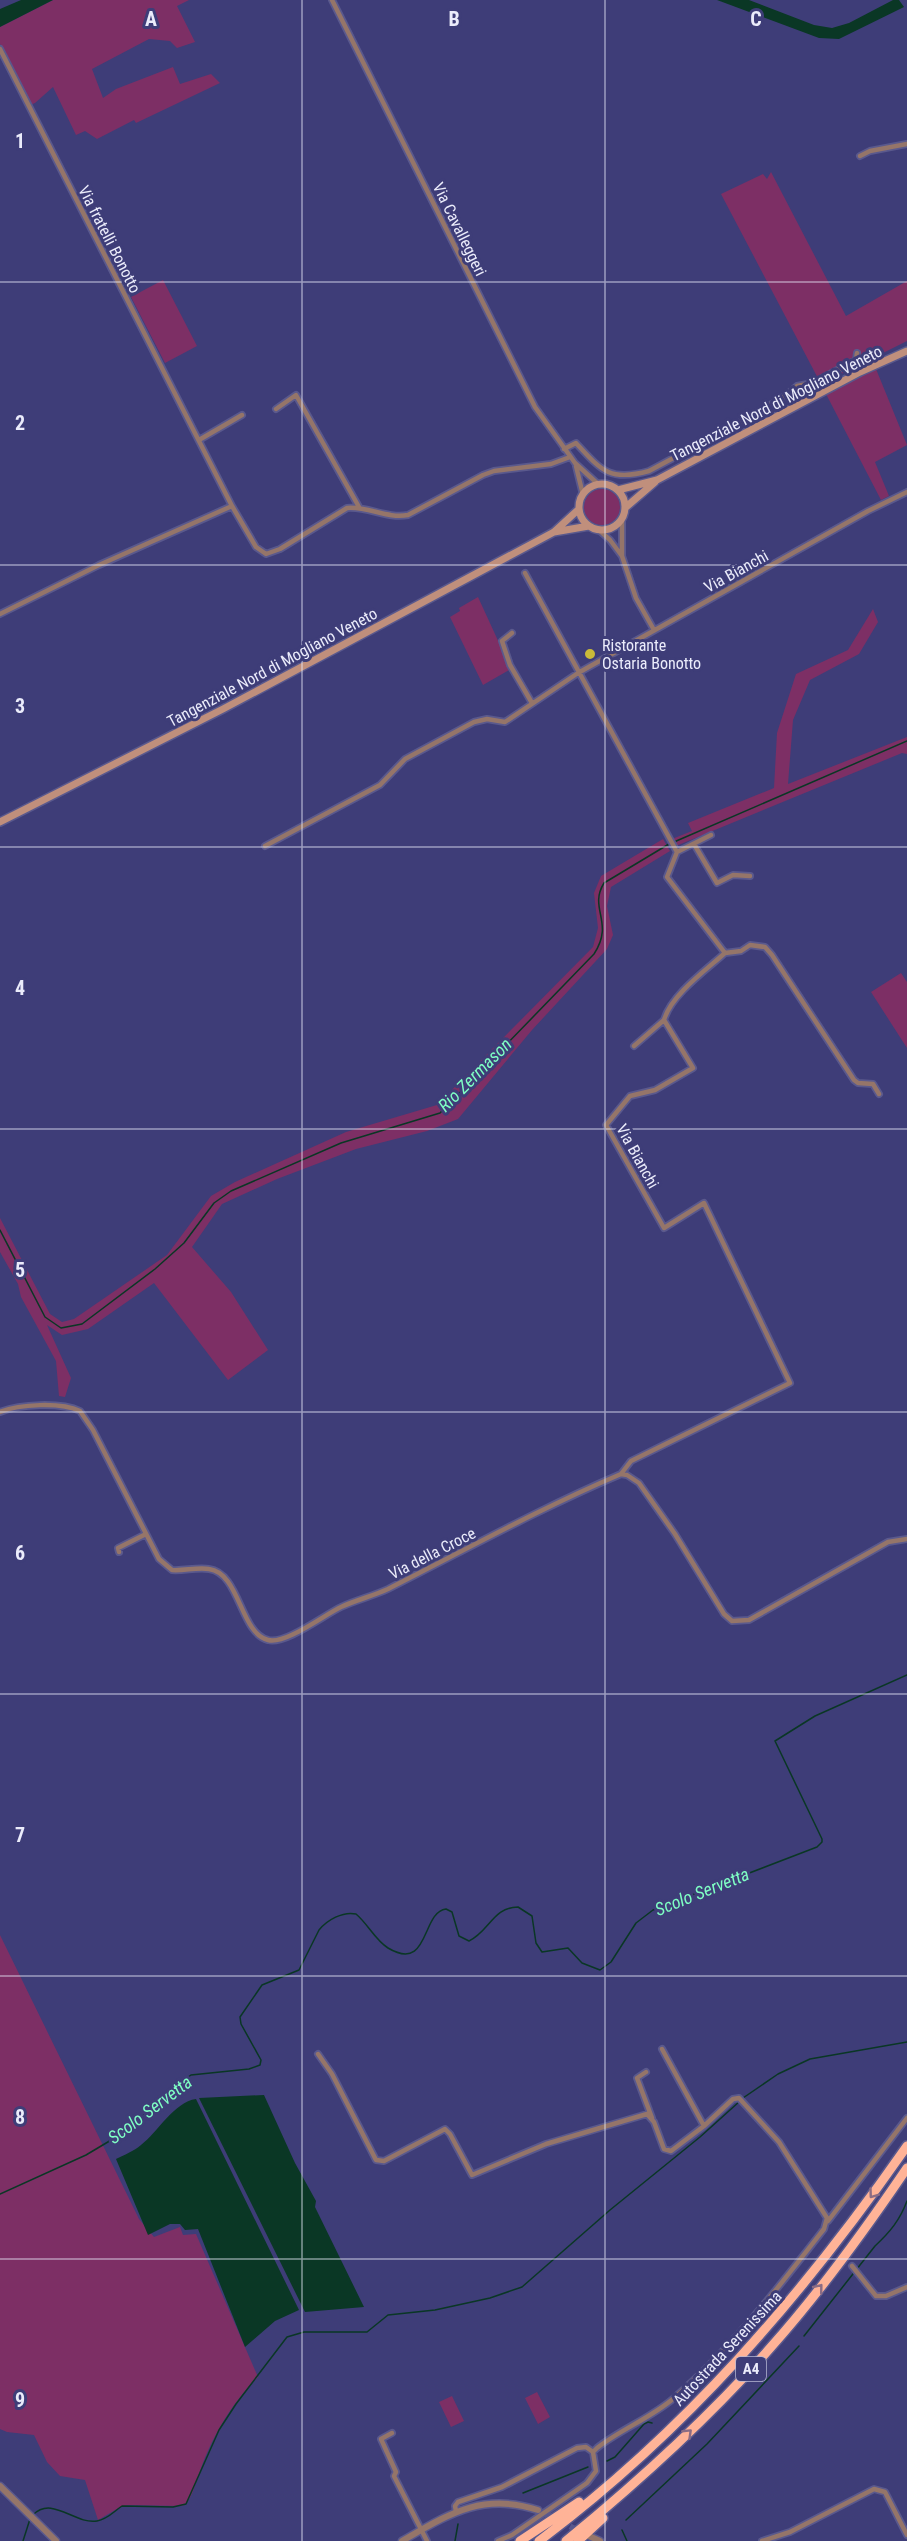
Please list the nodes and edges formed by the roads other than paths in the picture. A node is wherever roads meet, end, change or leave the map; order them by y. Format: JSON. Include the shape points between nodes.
{"nodes":[{"id":1,"x":332,"y":0,"type":"edge"},
{"id":2,"x":0,"y":49,"type":"edge"},
{"id":3,"x":907,"y":144,"type":"edge"},
{"id":4,"x":860,"y":156,"type":"dead end"},
{"id":5,"x":907,"y":351,"type":"edge"},
{"id":6,"x":856,"y":353,"type":"dead end"},
{"id":7,"x":276,"y":409,"type":"dead end"},
{"id":8,"x":242,"y":416,"type":"dead end"},
{"id":9,"x":199,"y":440,"type":"junction"},
{"id":10,"x":564,"y":449,"type":"junction"},
{"id":11,"x":570,"y":457,"type":"junction"},
{"id":12,"x":575,"y":464,"type":"junction"},
{"id":13,"x":657,"y":480,"type":"junction"},
{"id":14,"x":598,"y":484,"type":"junction"},
{"id":15,"x":618,"y":490,"type":"junction"},
{"id":16,"x":907,"y":492,"type":"edge"},
{"id":17,"x":583,"y":495,"type":"junction"},
{"id":18,"x":232,"y":506,"type":"junction"},
{"id":19,"x":359,"y":507,"type":"junction"},
{"id":20,"x":625,"y":508,"type":"junction"},
{"id":21,"x":579,"y":509,"type":"junction"},
{"id":22,"x":622,"y":518,"type":"junction"},
{"id":23,"x":589,"y":526,"type":"junction"},
{"id":24,"x":599,"y":530,"type":"junction"},
{"id":25,"x":554,"y":532,"type":"junction"},
{"id":26,"x":622,"y":556,"type":"junction"},
{"id":27,"x":525,"y":573,"type":"dead end"},
{"id":28,"x":0,"y":614,"type":"edge"},
{"id":29,"x":654,"y":630,"type":"junction"},
{"id":30,"x":512,"y":633,"type":"dead end"},
{"id":31,"x":578,"y":673,"type":"junction"},
{"id":32,"x":532,"y":703,"type":"junction"},
{"id":33,"x":0,"y":822,"type":"edge"},
{"id":34,"x":711,"y":835,"type":"dead end"},
{"id":35,"x":694,"y":844,"type":"junction"},
{"id":36,"x":265,"y":846,"type":"dead end"},
{"id":37,"x":676,"y":850,"type":"junction"},
{"id":38,"x":750,"y":876,"type":"dead end"},
{"id":39,"x":725,"y":953,"type":"junction"},
{"id":40,"x":664,"y":1020,"type":"junction"},
{"id":41,"x":634,"y":1046,"type":"dead end"},
{"id":42,"x":879,"y":1094,"type":"dead end"},
{"id":43,"x":0,"y":1412,"type":"edge"},
{"id":44,"x":621,"y":1474,"type":"junction"},
{"id":45,"x":146,"y":1534,"type":"junction"},
{"id":46,"x":907,"y":1539,"type":"edge"},
{"id":47,"x":119,"y":1552,"type":"dead end"},
{"id":48,"x":662,"y":2049,"type":"dead end"},
{"id":49,"x":318,"y":2054,"type":"dead end"},
{"id":50,"x":646,"y":2073,"type":"dead end"},
{"id":51,"x":652,"y":2118,"type":"junction"},
{"id":52,"x":907,"y":2118,"type":"edge"},
{"id":53,"x":704,"y":2126,"type":"junction"},
{"id":54,"x":907,"y":2146,"type":"edge"},
{"id":55,"x":907,"y":2168,"type":"edge"},
{"id":56,"x":828,"y":2221,"type":"junction"},
{"id":57,"x":855,"y":2269,"type":"dead end"},
{"id":58,"x":907,"y":2287,"type":"edge"},
{"id":59,"x":392,"y":2433,"type":"dead end"},
{"id":60,"x":593,"y":2452,"type":"junction"},
{"id":61,"x":663,"y":2457,"type":"junction"},
{"id":62,"x":637,"y":2461,"type":"junction"},
{"id":63,"x":0,"y":2486,"type":"edge"},
{"id":64,"x":538,"y":2510,"type":"tunnel mouth"},
{"id":65,"x":456,"y":2511,"type":"junction"},
{"id":66,"x":421,"y":2530,"type":"junction"},
{"id":67,"x":907,"y":2535,"type":"edge"},
{"id":68,"x":589,"y":2536,"type":"tunnel mouth"},
{"id":69,"x":56,"y":2541,"type":"edge"},
{"id":70,"x":402,"y":2541,"type":"edge"},
{"id":71,"x":428,"y":2541,"type":"edge"},
{"id":72,"x":498,"y":2541,"type":"edge"},
{"id":73,"x":520,"y":2541,"type":"edge"},
{"id":74,"x":539,"y":2541,"type":"edge"},
{"id":75,"x":566,"y":2541,"type":"edge"},
{"id":76,"x":578,"y":2541,"type":"edge"},
{"id":77,"x":600,"y":2541,"type":"edge"},
{"id":78,"x":762,"y":2541,"type":"edge"}],
"edges":[{"from":1,"to":10,"type":"street","name":"Via Cavalleggeri","via":[[535,406]]},
{"from":2,"to":9,"type":"street","name":"Via fratelli Bonotto"},
{"from":3,"to":4,"type":"street"},
{"from":5,"to":13,"type":"main road","name":"Tangenziale Nord di Mogliano Veneto"},
{"from":6,"to":10,"type":"street","via":[[856,360],[813,383],[797,386],[752,416],[649,471],[615,475],[598,467],[576,443]]},
{"from":7,"to":19,"type":"street","via":[[296,395]]},
{"from":8,"to":9,"type":"street"},
{"from":9,"to":18,"type":"street","name":"Via fratelli Bonotto"},
{"from":10,"to":11,"type":"street","name":"Via Cavalleggeri"},
{"from":11,"to":12,"type":"street","name":"Via Cavalleggeri"},
{"from":11,"to":19,"type":"street","via":[[551,464],[494,471],[408,515],[399,517]]},
{"from":12,"to":14,"type":"street"},
{"from":12,"to":17,"type":"street"},
{"from":13,"to":15,"type":"main road"},
{"from":13,"to":20,"type":"main road"},
{"from":14,"to":15,"type":"main road"},
{"from":14,"to":17,"type":"main road"},
{"from":15,"to":20,"type":"main road"},
{"from":16,"to":29,"type":"street","name":"Via Bianchi"},
{"from":17,"to":21,"type":"main road"},
{"from":18,"to":19,"type":"street","name":"Via fratelli Bonotto","via":[[256,547],[266,554],[347,508]]},
{"from":18,"to":28,"type":"street"},
{"from":20,"to":22,"type":"main road"},
{"from":21,"to":23,"type":"main road"},
{"from":21,"to":25,"type":"main road"},
{"from":22,"to":24,"type":"main road","via":[[610,529]]},
{"from":22,"to":26,"type":"street"},
{"from":23,"to":24,"type":"main road"},
{"from":23,"to":25,"type":"main road"},
{"from":24,"to":26,"type":"street"},
{"from":25,"to":33,"type":"main road","name":"Tangenziale Nord di Mogliano Veneto","via":[[223,709]]},
{"from":26,"to":29,"type":"street","via":[[636,598]]},
{"from":27,"to":31,"type":"street"},
{"from":29,"to":31,"type":"street","name":"Via Bianchi"},
{"from":30,"to":32,"type":"street","via":[[502,641],[510,665]]},
{"from":31,"to":32,"type":"street","name":"Via Bianchi"},
{"from":31,"to":37,"type":"street"},
{"from":32,"to":36,"type":"street","name":"Via Bianchi","via":[[504,722],[474,722],[405,759],[380,785]]},
{"from":34,"to":35,"type":"street"},
{"from":35,"to":37,"type":"street"},
{"from":35,"to":38,"type":"street","via":[[717,883],[733,875]]},
{"from":37,"to":39,"type":"street","via":[[667,877]]},
{"from":39,"to":40,"type":"street","via":[[688,986]]},
{"from":39,"to":42,"type":"street","via":[[750,945],[765,947],[854,1080],[873,1084]]},
{"from":40,"to":41,"type":"street"},
{"from":40,"to":44,"type":"street","name":"Via Bianchi","via":[[693,1068],[655,1090],[630,1096],[606,1125],[664,1228],[704,1203],[790,1383],[631,1461]]},
{"from":43,"to":45,"type":"street","name":"Via della Croce","via":[[57,1405],[80,1411]]},
{"from":44,"to":45,"type":"street","name":"Via della Croce","via":[[385,1590],[342,1606],[277,1641],[267,1640],[253,1629],[222,1575],[209,1569],[172,1570],[159,1559]]},
{"from":44,"to":46,"type":"street","via":[[639,1483],[732,1621],[749,1620],[888,1542]]},
{"from":45,"to":47,"type":"street","via":[[118,1548]]},
{"from":48,"to":53,"type":"street"},
{"from":49,"to":51,"type":"street","via":[[372,2155],[380,2162],[445,2129],[468,2174],[475,2175],[546,2144],[641,2115]]},
{"from":50,"to":51,"type":"street","via":[[637,2078]]},
{"from":51,"to":53,"type":"street","via":[[668,2151]]},
{"from":52,"to":56,"type":"street"},
{"from":53,"to":56,"type":"street","via":[[733,2099],[742,2101],[779,2142]]},
{"from":54,"to":62,"type":"highway","name":"Autostrada Serenissima","number":"A4","one_way":true,"via":[[799,2291],[712,2388]]},
{"from":61,"to":55,"type":"highway","name":"Autostrada Serenissima","number":"A4","one_way":true,"via":[[773,2345],[836,2267]]},
{"from":56,"to":60,"type":"street","via":[[755,2316],[698,2376],[672,2399]]},
{"from":57,"to":58,"type":"street","via":[[876,2296]]},
{"from":59,"to":66,"type":"street","via":[[381,2439]]},
{"from":60,"to":65,"type":"street","via":[[586,2447],[577,2448],[496,2490],[458,2502],[454,2506]]},
{"from":60,"to":72,"type":"street","via":[[596,2471],[587,2483]]},
{"from":61,"to":75,"type":"highway","name":"Autostrada Serenissima","number":"A4"},
{"from":61,"to":76,"type":"highway","via":[[650,2475]]},
{"from":62,"to":73,"type":"highway"},
{"from":62,"to":74,"type":"highway","name":"Autostrada Serenissima","number":"A4"},
{"from":63,"to":69,"type":"street"},
{"from":64,"to":65,"type":"street","via":[[492,2503]]},
{"from":65,"to":66,"type":"street"},
{"from":66,"to":70,"type":"street"},
{"from":66,"to":71,"type":"street"},
{"from":67,"to":78,"type":"street","via":[[885,2492],[874,2488],[790,2532]]},
{"from":68,"to":77,"type":"street"}]}
